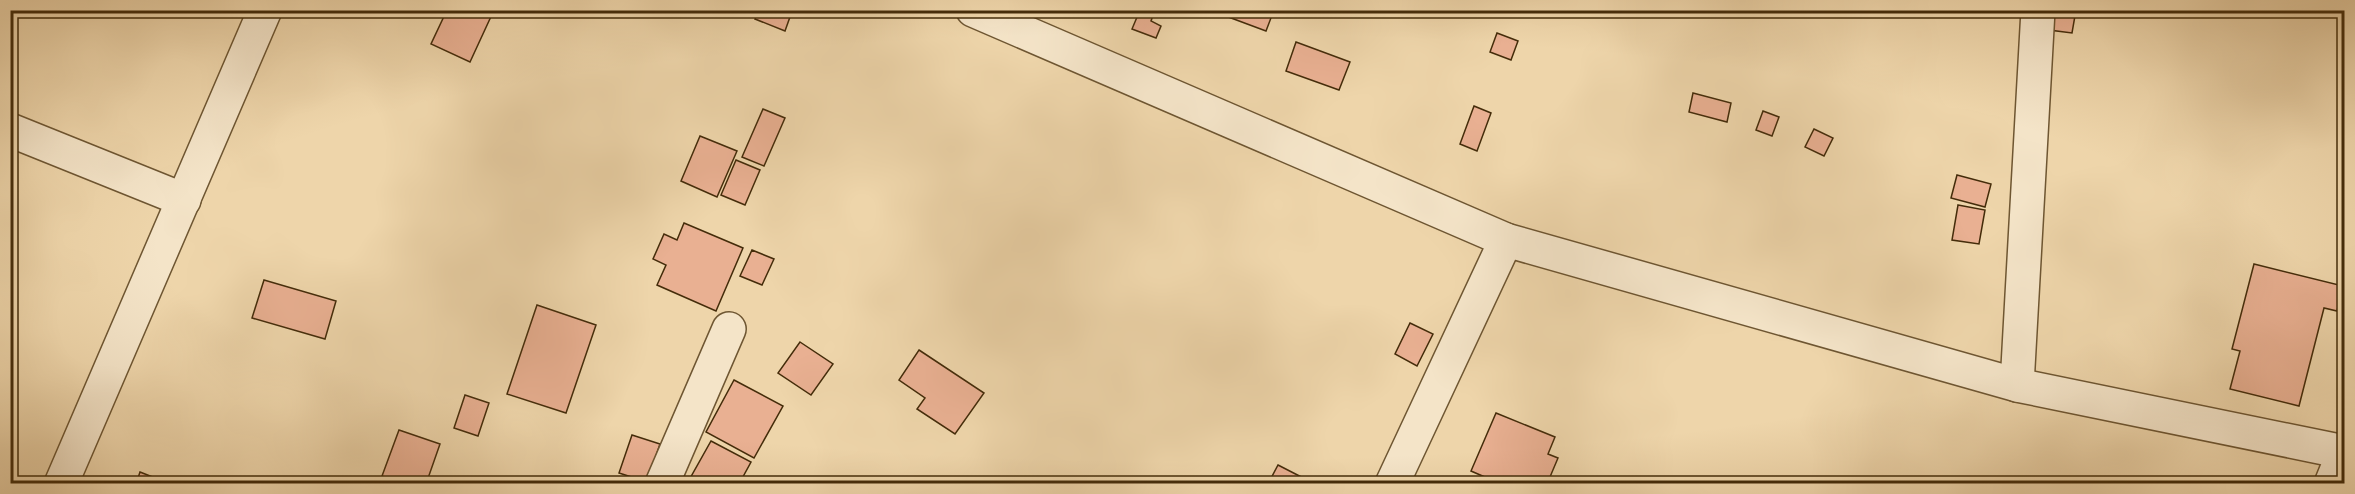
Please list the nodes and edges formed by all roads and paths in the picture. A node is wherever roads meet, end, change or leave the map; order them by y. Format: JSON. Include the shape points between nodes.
{"nodes":[{"id":1,"x":265,"y":10,"type":"edge"},
{"id":2,"x":973,"y":10,"type":"edge"},
{"id":3,"x":2038,"y":10,"type":"edge"},
{"id":4,"x":10,"y":130,"type":"edge"},
{"id":5,"x":184,"y":200,"type":"junction"},
{"id":6,"x":1506,"y":240,"type":"junction"},
{"id":7,"x":729,"y":329,"type":"dead end"},
{"id":8,"x":2017,"y":385,"type":"junction"},
{"id":9,"x":2344,"y":452,"type":"edge"},
{"id":10,"x":62,"y":483,"type":"edge"},
{"id":11,"x":662,"y":483,"type":"edge"},
{"id":12,"x":1392,"y":483,"type":"edge"},
{"id":13,"x":2331,"y":483,"type":"edge"}],
"edges":[{"from":1,"to":5,"type":"street"},
{"from":2,"to":6,"type":"street"},
{"from":3,"to":8,"type":"street"},
{"from":4,"to":5,"type":"street"},
{"from":5,"to":10,"type":"street"},
{"from":6,"to":8,"type":"street"},
{"from":6,"to":12,"type":"street"},
{"from":7,"to":11,"type":"street"},
{"from":8,"to":9,"type":"street"},
{"from":9,"to":13,"type":"street"}]}
